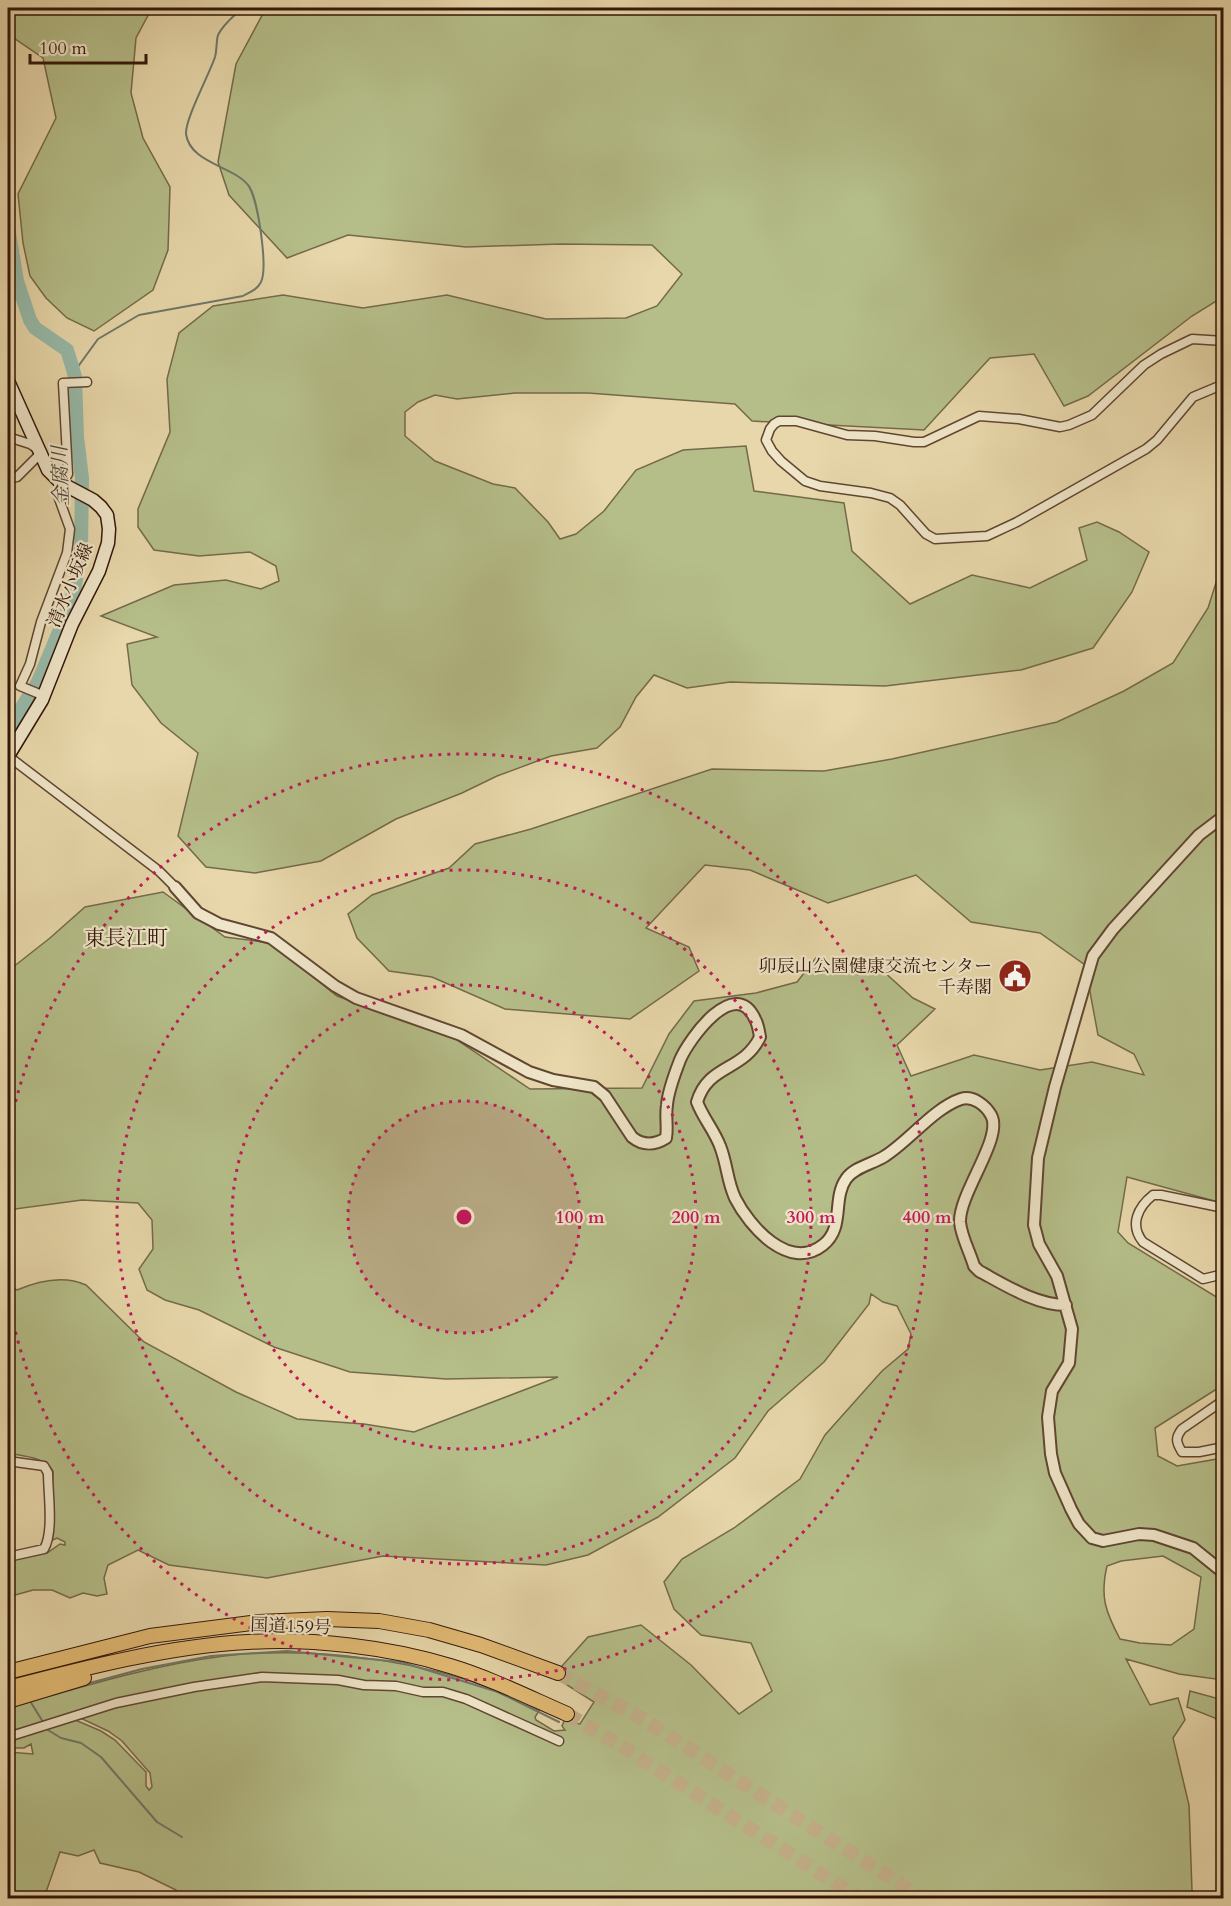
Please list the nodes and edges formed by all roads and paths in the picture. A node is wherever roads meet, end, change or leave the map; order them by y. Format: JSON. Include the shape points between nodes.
{"nodes":[{"id":1,"x":1224,"y":341,"type":"edge"},
{"id":2,"x":8,"y":381,"type":"edge"},
{"id":3,"x":87,"y":382,"type":"dead end"},
{"id":4,"x":1224,"y":384,"type":"edge"},
{"id":5,"x":8,"y":438,"type":"edge"},
{"id":6,"x":42,"y":452,"type":"junction"},
{"id":7,"x":8,"y":479,"type":"edge"},
{"id":8,"x":64,"y":485,"type":"junction"},
{"id":9,"x":42,"y":698,"type":"junction"},
{"id":10,"x":8,"y":756,"type":"edge"},
{"id":11,"x":1224,"y":816,"type":"edge"},
{"id":12,"x":175,"y":887,"type":"joint"},
{"id":13,"x":1224,"y":1208,"type":"edge"},
{"id":14,"x":1224,"y":1274,"type":"edge"},
{"id":15,"x":1066,"y":1305,"type":"junction"},
{"id":16,"x":1224,"y":1400,"type":"edge"},
{"id":17,"x":1224,"y":1447,"type":"edge"},
{"id":18,"x":8,"y":1461,"type":"edge"},
{"id":19,"x":8,"y":1557,"type":"edge"},
{"id":20,"x":1224,"y":1573,"type":"edge"},
{"id":21,"x":117,"y":1644,"type":"junction"},
{"id":22,"x":202,"y":1646,"type":"junction"},
{"id":23,"x":8,"y":1665,"type":"edge"},
{"id":24,"x":8,"y":1672,"type":"edge"},
{"id":25,"x":558,"y":1673,"type":"tunnel mouth"},
{"id":26,"x":8,"y":1688,"type":"edge"},
{"id":27,"x":8,"y":1701,"type":"edge"},
{"id":28,"x":567,"y":1714,"type":"tunnel mouth"},
{"id":29,"x":8,"y":1737,"type":"edge"},
{"id":30,"x":559,"y":1741,"type":"dead end"}],
"edges":[{"from":1,"to":4,"type":"street","via":[[1192,339],[1161,354],[1144,365],[1092,415],[1060,427],[979,416],[924,442],[914,442],[847,435],[796,421],[780,421],[770,429],[766,440],[777,456],[805,481],[890,498],[935,539],[987,536],[1146,449],[1193,396]]},
{"from":2,"to":6,"type":"main road","name":"清水小坂線"},
{"from":3,"to":8,"type":"street","via":[[63,383],[68,474]]},
{"from":5,"to":6,"type":"street"},
{"from":6,"to":7,"type":"street","via":[[17,477]]},
{"from":6,"to":8,"type":"main road","name":"清水小坂線","via":[[48,470]]},
{"from":8,"to":9,"type":"street","via":[[57,493],[69,529],[67,554],[20,686]]},
{"from":8,"to":9,"type":"main road","name":"清水小坂線","via":[[93,500],[107,515],[110,529],[99,571]]},
{"from":9,"to":10,"type":"main road","name":"清水小坂線"},
{"from":10,"to":12,"type":"street"},
{"from":11,"to":15,"type":"street","via":[[1199,835],[1093,956],[1035,1179],[1034,1225]]},
{"from":12,"to":15,"type":"street","via":[[198,913],[219,924],[271,939],[356,998],[461,1035],[529,1072],[594,1087],[605,1096],[632,1137],[646,1143],[666,1138],[666,1106],[680,1060],[694,1035],[716,1012],[734,1004],[750,1010],[760,1037],[755,1048],[706,1082],[697,1102],[721,1148],[736,1199],[758,1230],[775,1246],[788,1251],[808,1253],[830,1238],[836,1230],[842,1185],[849,1174],[895,1149],[940,1112],[962,1099],[971,1099],[992,1117],[993,1134],[962,1207],[960,1223],[974,1266],[1052,1305]]},
{"from":13,"to":14,"type":"street","via":[[1153,1195],[1138,1211],[1137,1220],[1138,1236],[1143,1242],[1203,1279]]},
{"from":15,"to":20,"type":"street","via":[[1072,1329],[1069,1363],[1052,1391],[1048,1417],[1055,1473],[1079,1524],[1092,1538],[1103,1541],[1154,1535],[1193,1548]]},
{"from":16,"to":17,"type":"street","via":[[1182,1429],[1176,1442],[1182,1452]]},
{"from":18,"to":19,"type":"street","via":[[44,1466],[48,1473],[49,1530],[44,1549]]},
{"from":21,"to":23,"type":"highway"},
{"from":21,"to":24,"type":"highway","name":"国道159号"},
{"from":21,"to":25,"type":"highway","name":"国道159号","via":[[193,1629],[268,1621],[379,1621],[481,1645]]},
{"from":22,"to":26,"type":"highway","name":"国道159号"},
{"from":22,"to":27,"type":"highway"},
{"from":22,"to":28,"type":"highway","name":"国道159号","via":[[280,1641],[368,1648],[448,1665]]},
{"from":29,"to":30,"type":"street","via":[[116,1702],[261,1677],[338,1680],[443,1692]]}]}
